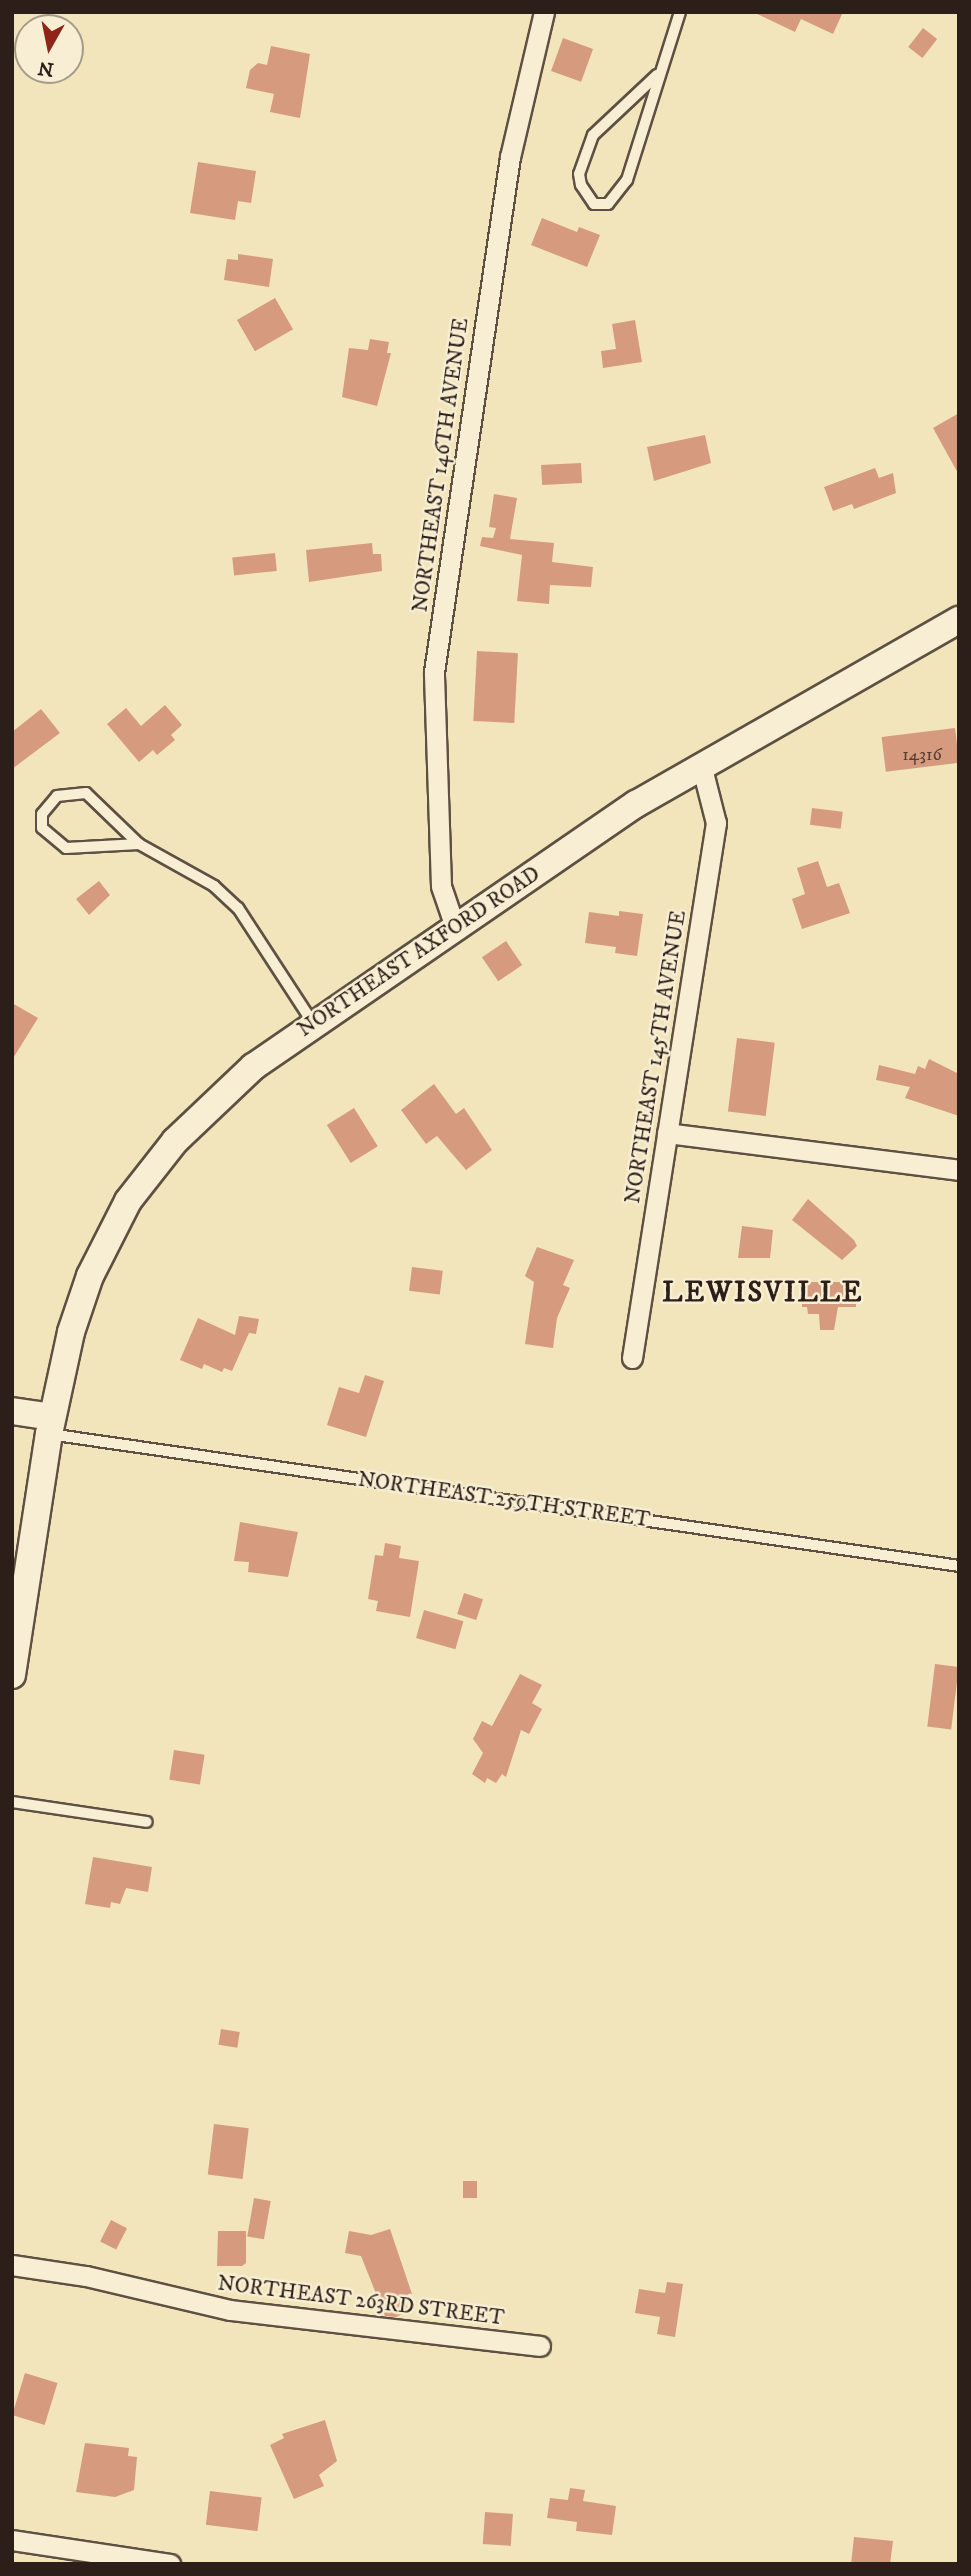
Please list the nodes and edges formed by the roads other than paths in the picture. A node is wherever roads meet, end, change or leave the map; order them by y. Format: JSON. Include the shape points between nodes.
{"nodes":[{"id":1,"x":544,"y":12,"type":"edge"},
{"id":2,"x":680,"y":12,"type":"edge"},
{"id":3,"x":657,"y":75,"type":"junction"},
{"id":4,"x":959,"y":620,"type":"edge"},
{"id":5,"x":701,"y":764,"type":"junction"},
{"id":6,"x":139,"y":844,"type":"junction"},
{"id":7,"x":455,"y":928,"type":"junction"},
{"id":8,"x":314,"y":1024,"type":"junction"},
{"id":9,"x":667,"y":1133,"type":"junction"},
{"id":10,"x":959,"y":1170,"type":"edge"},
{"id":11,"x":632,"y":1358,"type":"dead end"},
{"id":12,"x":12,"y":1411,"type":"edge"},
{"id":13,"x":51,"y":1426,"type":"junction"},
{"id":14,"x":959,"y":1566,"type":"edge"},
{"id":15,"x":12,"y":1675,"type":"edge"},
{"id":16,"x":12,"y":1802,"type":"edge"},
{"id":17,"x":147,"y":1822,"type":"dead end"},
{"id":18,"x":12,"y":2265,"type":"edge"},
{"id":19,"x":540,"y":2346,"type":"dead end"},
{"id":20,"x":12,"y":2540,"type":"edge"},
{"id":21,"x":170,"y":2564,"type":"edge"}],
"edges":[{"from":1,"to":7,"type":"street","name":"NORTHEAST 146TH AVENUE","via":[[510,157],[434,672],[441,886]]},
{"from":2,"to":3,"type":"lane"},
{"from":3,"to":3,"type":"lane","via":[[593,135],[579,174],[594,204],[608,204],[627,180]]},
{"from":4,"to":5,"type":"main road","name":"NORTHEAST AXFORD ROAD"},
{"from":5,"to":7,"type":"main road","name":"NORTHEAST AXFORD ROAD"},
{"from":5,"to":9,"type":"street","name":"NORTHEAST 145TH AVENUE","via":[[716,823]]},
{"from":6,"to":6,"type":"lane","via":[[86,793],[57,796],[42,814],[42,828],[66,848]]},
{"from":6,"to":8,"type":"lane","via":[[214,886],[238,908]]},
{"from":7,"to":8,"type":"main road","name":"NORTHEAST AXFORD ROAD"},
{"from":8,"to":13,"type":"main road","name":"NORTHEAST AXFORD ROAD","via":[[211,1103],[128,1202],[90,1276],[58,1384]]},
{"from":9,"to":10,"type":"street"},
{"from":9,"to":11,"type":"street","name":"NORTHEAST 145TH AVENUE"},
{"from":12,"to":13,"type":"main road","name":"NORTHEAST 259TH STREET"},
{"from":13,"to":14,"type":"lane","name":"NORTHEAST 259TH STREET"},
{"from":13,"to":15,"type":"main road","name":"NORTHEAST AXFORD ROAD"},
{"from":16,"to":17,"type":"lane"},
{"from":18,"to":19,"type":"street","name":"NORTHEAST 263RD STREET","via":[[86,2276],[230,2310]]},
{"from":20,"to":21,"type":"street"}]}
